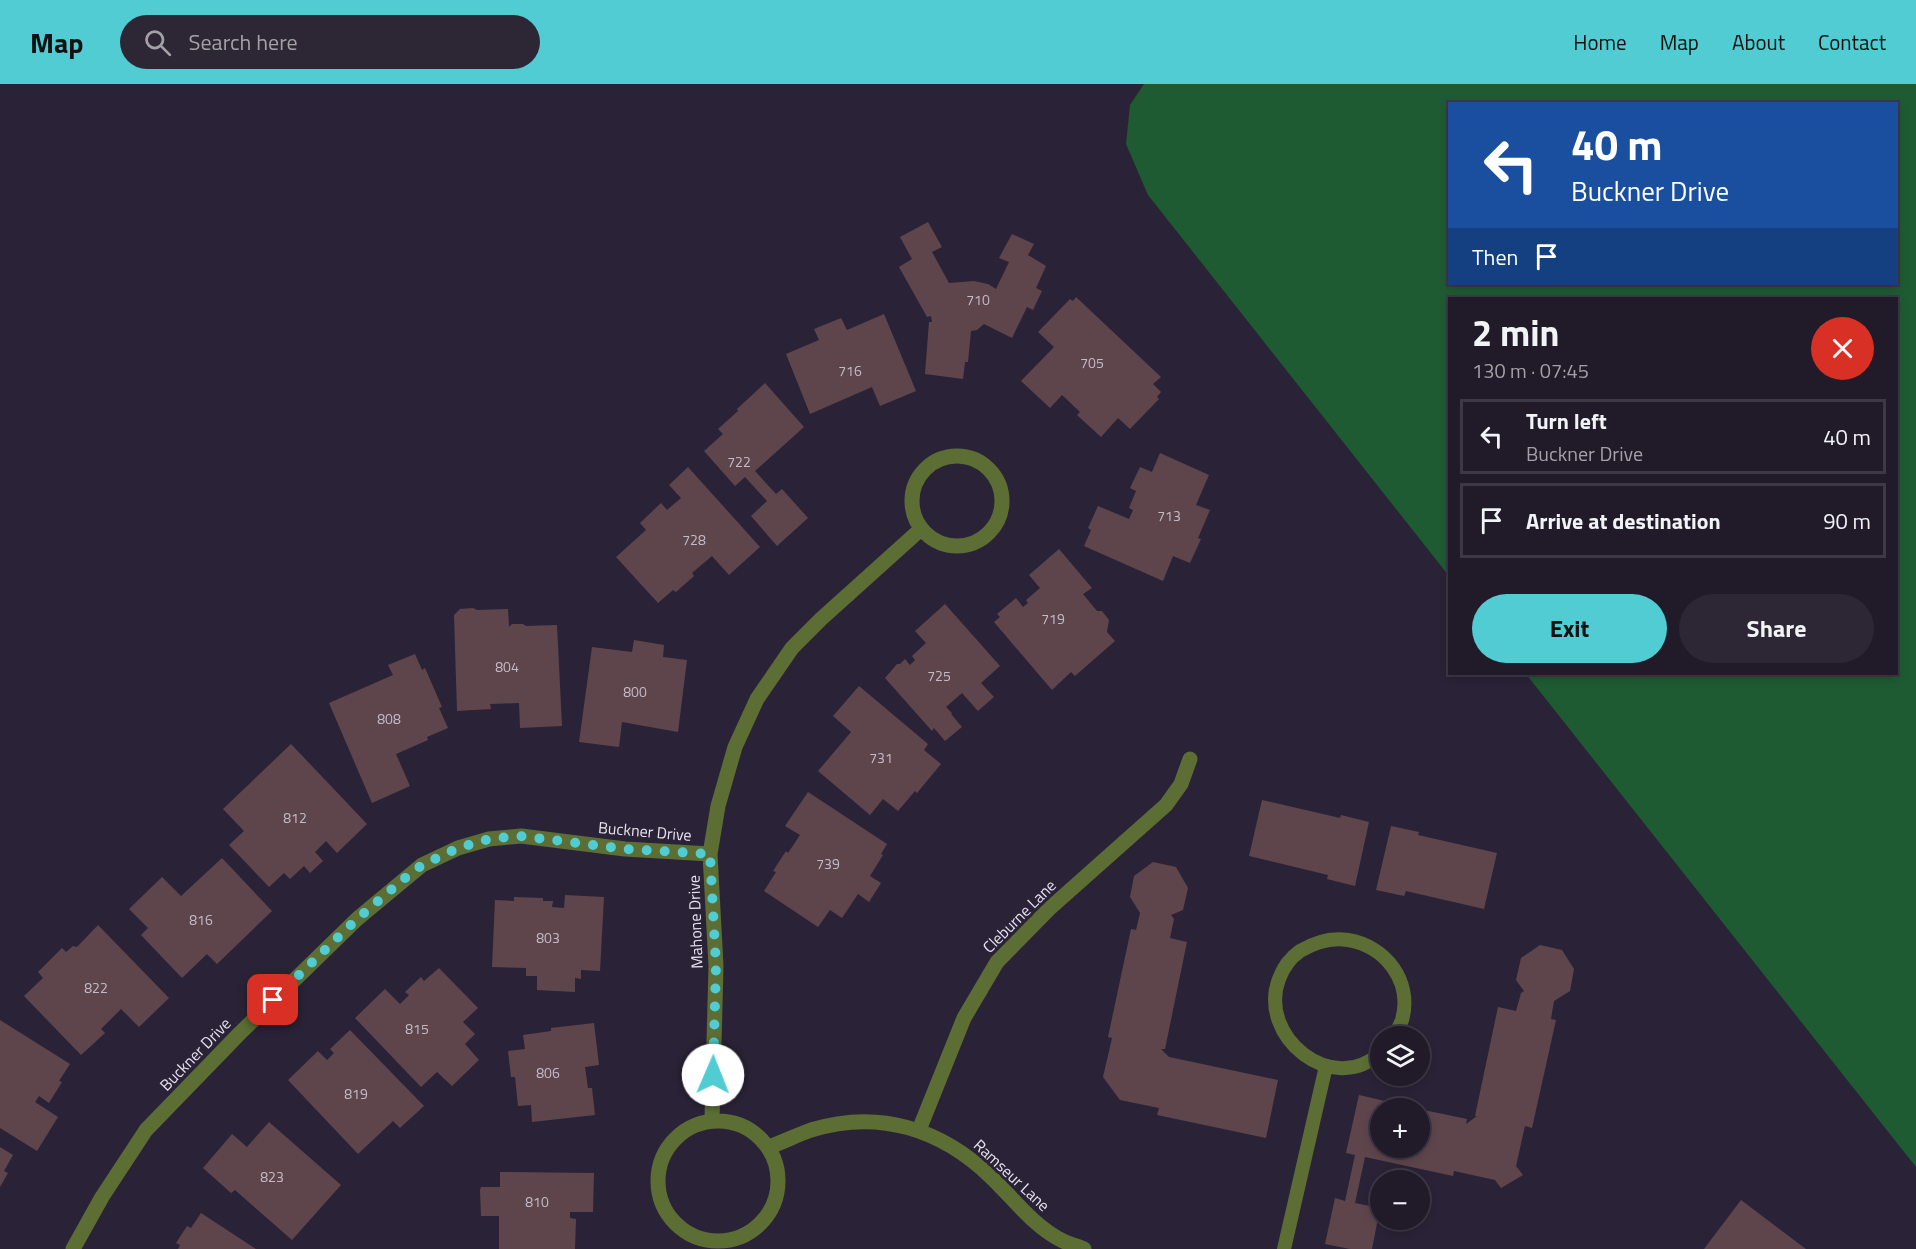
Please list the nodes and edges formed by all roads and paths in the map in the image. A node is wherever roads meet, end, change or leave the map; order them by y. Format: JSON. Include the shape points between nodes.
{"nodes":[{"id":1,"x":921,"y":529,"type":"junction"},
{"id":2,"x":1190,"y":759,"type":"dead end"},
{"id":3,"x":710,"y":854,"type":"junction"},
{"id":4,"x":1399,"y":1026,"type":"edge"},
{"id":5,"x":1370,"y":1062,"type":"edge"},
{"id":6,"x":1326,"y":1066,"type":"junction"},
{"id":7,"x":712,"y":1119,"type":"junction"},
{"id":8,"x":919,"y":1130,"type":"junction"},
{"id":9,"x":768,"y":1147,"type":"junction"},
{"id":10,"x":746,"y":1242,"type":"edge"},
{"id":11,"x":694,"y":1243,"type":"edge"},
{"id":12,"x":73,"y":1249,"type":"edge"},
{"id":13,"x":1084,"y":1249,"type":"edge"},
{"id":14,"x":1284,"y":1249,"type":"edge"}],
"edges":[{"from":1,"to":1,"type":"street","via":[[931,539],[951,547],[967,546],[984,538],[996,524],[1002,501],[1000,487],[988,467],[971,457],[948,456],[930,463],[919,474],[911,492],[912,511]]},
{"from":1,"to":3,"type":"street","name":"Mahone Drive","via":[[792,648],[757,699],[735,747],[718,806]]},
{"from":2,"to":8,"type":"street","name":"Cleburne Lane","via":[[1181,784],[1166,805],[1049,909],[997,962],[964,1018]]},
{"from":3,"to":7,"type":"street","name":"Mahone Drive","via":[[716,966]]},
{"from":3,"to":12,"type":"street","name":"Buckner Drive","via":[[520,836],[458,848],[422,865],[357,919],[146,1130]]},
{"from":4,"to":6,"type":"lane","via":[[1404,994],[1399,975],[1383,955],[1362,942],[1338,938],[1314,943],[1294,955],[1283,969],[1275,990],[1275,1012],[1283,1033],[1305,1056]]},
{"from":5,"to":6,"type":"lane","via":[[1350,1068]]},
{"from":6,"to":14,"type":"lane"},
{"from":7,"to":9,"type":"street","via":[[735,1123],[758,1136]]},
{"from":7,"to":11,"type":"street","via":[[680,1132],[664,1155],[658,1176],[661,1200],[673,1222]]},
{"from":8,"to":9,"type":"street","name":"Ramseur Lane","via":[[878,1121],[849,1123],[812,1130]]},
{"from":8,"to":13,"type":"street","name":"Ramseur Lane","via":[[958,1149],[1035,1222],[1062,1241]]},
{"from":9,"to":10,"type":"street","via":[[777,1168],[777,1191],[769,1212]]},
{"from":10,"to":11,"type":"street"}]}
